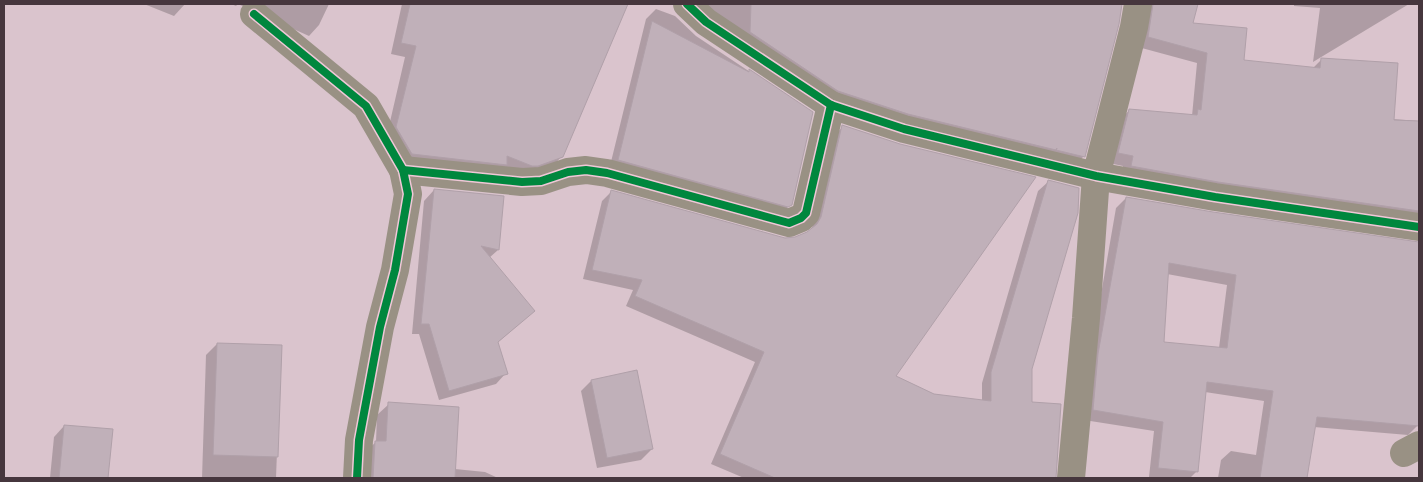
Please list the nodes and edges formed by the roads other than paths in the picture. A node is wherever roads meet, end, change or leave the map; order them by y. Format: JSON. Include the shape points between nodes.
{"nodes":[{"id":1,"x":687,"y":4,"type":"edge"},
{"id":2,"x":1138,"y":4,"type":"edge"},
{"id":3,"x":254,"y":14,"type":"dead end"},
{"id":4,"x":831,"y":105,"type":"junction"},
{"id":5,"x":403,"y":170,"type":"junction"},
{"id":6,"x":1096,"y":176,"type":"junction"},
{"id":7,"x":1419,"y":228,"type":"edge"},
{"id":8,"x":357,"y":478,"type":"edge"},
{"id":9,"x":1071,"y":478,"type":"edge"}],
"edges":[{"from":1,"to":4,"type":"street","via":[[706,22]]},
{"from":2,"to":6,"type":"street"},
{"from":3,"to":5,"type":"street","via":[[366,106]]},
{"from":4,"to":5,"type":"street","via":[[806,213],[789,223],[607,172],[568,172],[541,181],[522,182]]},
{"from":4,"to":6,"type":"street","via":[[904,129]]},
{"from":5,"to":8,"type":"street","via":[[408,194],[359,440]]},
{"from":6,"to":7,"type":"street"},
{"from":6,"to":9,"type":"street"}]}
